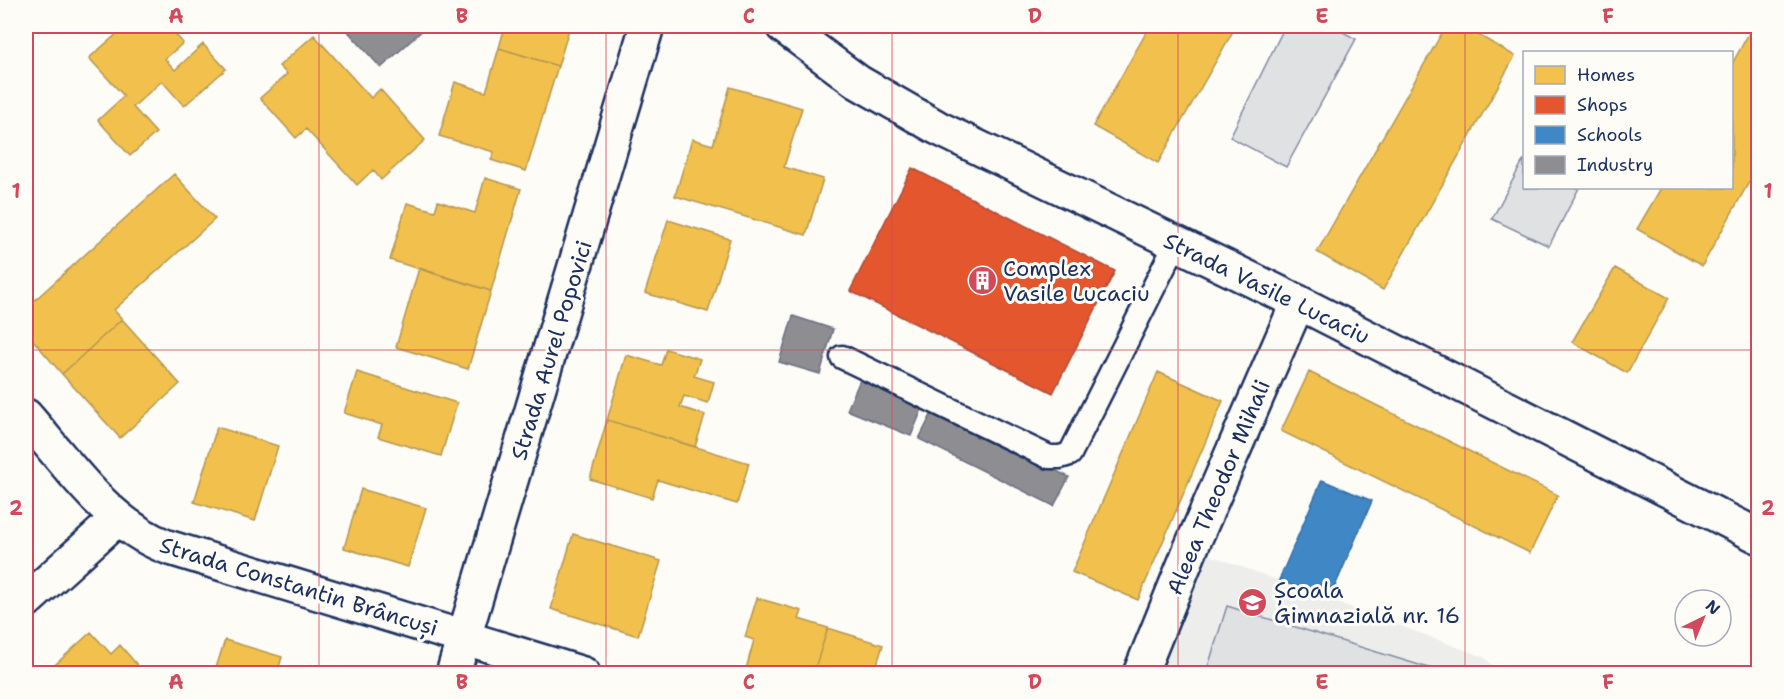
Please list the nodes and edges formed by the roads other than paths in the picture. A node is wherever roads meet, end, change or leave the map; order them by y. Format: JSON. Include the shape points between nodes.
{"nodes":[{"id":1,"x":647,"y":26,"type":"edge"},
{"id":2,"x":783,"y":26,"type":"edge"},
{"id":3,"x":1176,"y":243,"type":"junction"},
{"id":4,"x":1298,"y":302,"type":"junction"},
{"id":5,"x":842,"y":357,"type":"dead end"},
{"id":6,"x":26,"y":416,"type":"edge"},
{"id":7,"x":118,"y":518,"type":"junction"},
{"id":8,"x":1758,"y":536,"type":"edge"},
{"id":9,"x":26,"y":601,"type":"edge"},
{"id":10,"x":465,"y":638,"type":"junction"},
{"id":11,"x":453,"y":674,"type":"edge"},
{"id":12,"x":583,"y":674,"type":"edge"},
{"id":13,"x":1140,"y":674,"type":"edge"}],
"edges":[{"from":1,"to":10,"type":"street","name":"Strada Aurel Popovici"},
{"from":2,"to":3,"type":"street","name":"Strada Vasile Lucaciu","via":[[898,107]]},
{"from":3,"to":4,"type":"street","name":"Strada Vasile Lucaciu"},
{"from":3,"to":5,"type":"lane","via":[[1070,454],[1049,457]]},
{"from":4,"to":8,"type":"street","name":"Strada Vasile Lucaciu"},
{"from":4,"to":13,"type":"street","name":"Aleea Theodor Mihali"},
{"from":6,"to":7,"type":"street","name":"Strada Constantin Brâncuși"},
{"from":7,"to":9,"type":"street"},
{"from":7,"to":10,"type":"street","name":"Strada Constantin Brâncuși","via":[[139,534],[167,547]]},
{"from":10,"to":11,"type":"street","name":"Strada Aurel Popovici"},
{"from":10,"to":12,"type":"street","name":"Strada Constantin Brâncuși"}]}
